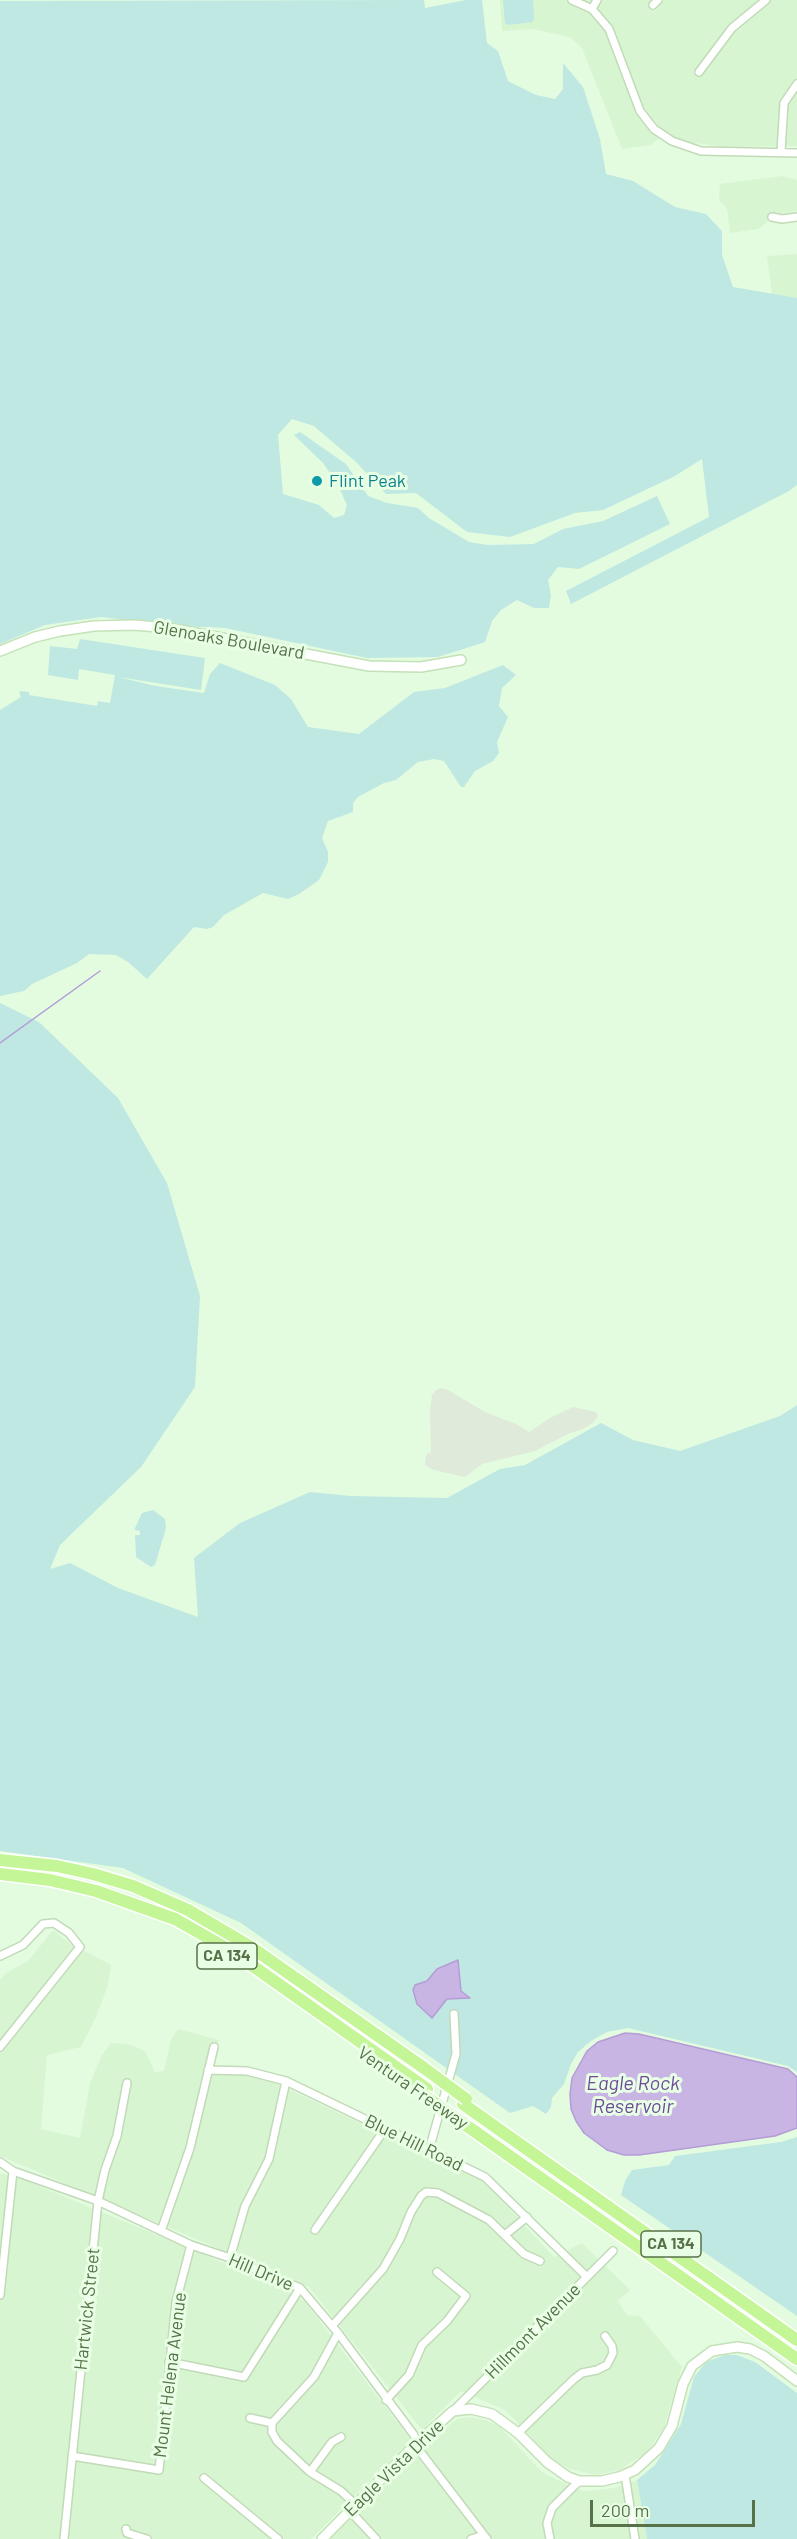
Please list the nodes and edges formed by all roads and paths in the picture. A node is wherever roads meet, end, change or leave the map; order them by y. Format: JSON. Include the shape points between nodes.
{"nodes":[{"id":1,"x":572,"y":0,"type":"edge"},
{"id":2,"x":597,"y":0,"type":"edge"},
{"id":3,"x":766,"y":0,"type":"edge"},
{"id":4,"x":592,"y":9,"type":"junction"},
{"id":5,"x":699,"y":72,"type":"dead end"},
{"id":6,"x":797,"y":84,"type":"edge"},
{"id":7,"x":781,"y":152,"type":"junction"},
{"id":8,"x":797,"y":153,"type":"edge"},
{"id":9,"x":772,"y":217,"type":"dead end"},
{"id":10,"x":797,"y":217,"type":"edge"},
{"id":11,"x":0,"y":651,"type":"edge"},
{"id":12,"x":461,"y":660,"type":"dead end"},
{"id":13,"x":0,"y":1860,"type":"edge"},
{"id":14,"x":0,"y":1865,"type":"edge"},
{"id":15,"x":0,"y":1874,"type":"edge"},
{"id":16,"x":0,"y":1880,"type":"edge"},
{"id":17,"x":0,"y":1956,"type":"edge"},
{"id":18,"x":454,"y":2014,"type":"dead end"},
{"id":19,"x":0,"y":2047,"type":"edge"},
{"id":20,"x":214,"y":2047,"type":"dead end"},
{"id":21,"x":208,"y":2070,"type":"junction"},
{"id":22,"x":422,"y":2071,"type":"junction"},
{"id":23,"x":286,"y":2081,"type":"junction"},
{"id":24,"x":127,"y":2083,"type":"dead end"},
{"id":25,"x":426,"y":2092,"type":"junction"},
{"id":26,"x":463,"y":2109,"type":"junction"},
{"id":27,"x":386,"y":2129,"type":"junction"},
{"id":28,"x":505,"y":2139,"type":"junction"},
{"id":29,"x":429,"y":2150,"type":"junction"},
{"id":30,"x":545,"y":2158,"type":"junction"},
{"id":31,"x":0,"y":2162,"type":"edge"},
{"id":32,"x":13,"y":2170,"type":"junction"},
{"id":33,"x":548,"y":2179,"type":"junction"},
{"id":34,"x":98,"y":2201,"type":"junction"},
{"id":35,"x":527,"y":2217,"type":"junction"},
{"id":36,"x":315,"y":2230,"type":"dead end"},
{"id":37,"x":161,"y":2231,"type":"junction"},
{"id":38,"x":506,"y":2234,"type":"junction"},
{"id":39,"x":191,"y":2245,"type":"junction"},
{"id":40,"x":613,"y":2251,"type":"dead end"},
{"id":41,"x":230,"y":2258,"type":"junction"},
{"id":42,"x":540,"y":2261,"type":"dead end"},
{"id":43,"x":437,"y":2272,"type":"dead end"},
{"id":44,"x":587,"y":2277,"type":"junction"},
{"id":45,"x":300,"y":2288,"type":"junction"},
{"id":46,"x":0,"y":2295,"type":"edge"},
{"id":47,"x":332,"y":2326,"type":"junction"},
{"id":48,"x":338,"y":2333,"type":"junction"},
{"id":49,"x":797,"y":2334,"type":"edge"},
{"id":50,"x":605,"y":2336,"type":"dead end"},
{"id":51,"x":797,"y":2340,"type":"edge"},
{"id":52,"x":797,"y":2351,"type":"edge"},
{"id":53,"x":797,"y":2359,"type":"edge"},
{"id":54,"x":169,"y":2362,"type":"junction"},
{"id":55,"x":797,"y":2381,"type":"edge"},
{"id":56,"x":386,"y":2400,"type":"junction"},
{"id":57,"x":453,"y":2411,"type":"junction"},
{"id":58,"x":250,"y":2418,"type":"dead end"},
{"id":59,"x":272,"y":2423,"type":"junction"},
{"id":60,"x":518,"y":2433,"type":"junction"},
{"id":61,"x":341,"y":2437,"type":"dead end"},
{"id":62,"x":417,"y":2443,"type":"junction"},
{"id":63,"x":72,"y":2456,"type":"junction"},
{"id":64,"x":310,"y":2472,"type":"junction"},
{"id":65,"x":625,"y":2475,"type":"junction"},
{"id":66,"x":204,"y":2478,"type":"dead end"},
{"id":67,"x":579,"y":2481,"type":"junction"},
{"id":68,"x":353,"y":2508,"type":"junction"},
{"id":69,"x":126,"y":2529,"type":"dead end"},
{"id":70,"x":485,"y":2537,"type":"edge"},
{"id":71,"x":64,"y":2539,"type":"edge"},
{"id":72,"x":147,"y":2539,"type":"edge"},
{"id":73,"x":278,"y":2539,"type":"edge"},
{"id":74,"x":322,"y":2539,"type":"edge"},
{"id":75,"x":376,"y":2539,"type":"edge"},
{"id":76,"x":471,"y":2539,"type":"edge"},
{"id":77,"x":550,"y":2539,"type":"edge"},
{"id":78,"x":635,"y":2539,"type":"edge"}],
"edges":[{"from":1,"to":4,"type":"street"},
{"from":2,"to":4,"type":"street"},
{"from":3,"to":5,"type":"street","via":[[727,33]]},
{"from":4,"to":7,"type":"street","via":[[609,29],[640,111],[654,129],[692,149]]},
{"from":6,"to":7,"type":"street","via":[[784,103]]},
{"from":7,"to":8,"type":"street"},
{"from":9,"to":10,"type":"street"},
{"from":11,"to":12,"type":"street","name":"Glenoaks Boulevard","via":[[60,631],[134,625],[169,628],[369,666],[420,667]]},
{"from":13,"to":22,"type":"highway","name":"Ventura Freeway","number":"CA 134","via":[[93,1874],[188,1910],[251,1947]]},
{"from":14,"to":22,"type":"highway","via":[[93,1881],[132,1893],[200,1923]]},
{"from":15,"to":25,"type":"highway","via":[[96,1891],[175,1919],[233,1952]]},
{"from":16,"to":25,"type":"highway","name":"Ventura Freeway","number":"CA 134","via":[[85,1895],[167,1923],[202,1941]]},
{"from":17,"to":19,"type":"street","via":[[23,1945],[43,1924],[54,1923],[80,1947]]},
{"from":18,"to":29,"type":"street","via":[[456,2054]]},
{"from":20,"to":21,"type":"street"},
{"from":21,"to":23,"type":"street","name":"Blue Hill Road","via":[[247,2071]]},
{"from":21,"to":37,"type":"street","via":[[190,2148]]},
{"from":22,"to":26,"type":"highway","name":"Ventura Freeway","number":"CA 134","bridge":true},
{"from":23,"to":27,"type":"street","name":"Blue Hill Road"},
{"from":23,"to":41,"type":"street","via":[[269,2159],[245,2206]]},
{"from":24,"to":34,"type":"street","name":"Hartwick Street"},
{"from":25,"to":26,"type":"highway","name":"Ventura Freeway","number":"CA 134","bridge":true},
{"from":26,"to":28,"type":"highway","name":"Ventura Freeway","number":"CA 134"},
{"from":26,"to":28,"type":"highway","name":"Ventura Freeway","number":"CA 134"},
{"from":27,"to":29,"type":"street","name":"Blue Hill Road"},
{"from":27,"to":36,"type":"street"},
{"from":28,"to":30,"type":"highway","name":"Ventura Freeway","number":"CA 134"},
{"from":28,"to":33,"type":"highway","name":"Ventura Freeway","number":"CA 134"},
{"from":29,"to":35,"type":"street","name":"Blue Hill Road","via":[[485,2177]]},
{"from":30,"to":49,"type":"highway","name":"Ventura Freeway","number":"CA 134"},
{"from":30,"to":51,"type":"highway"},
{"from":31,"to":32,"type":"street","name":"Hill Drive"},
{"from":32,"to":34,"type":"street","name":"Hill Drive"},
{"from":32,"to":46,"type":"street"},
{"from":33,"to":52,"type":"highway"},
{"from":33,"to":53,"type":"highway","name":"Ventura Freeway","number":"CA 134"},
{"from":34,"to":37,"type":"street","name":"Hill Drive"},
{"from":34,"to":63,"type":"street","name":"Hartwick Street"},
{"from":35,"to":38,"type":"street"},
{"from":35,"to":44,"type":"street","name":"Blue Hill Road"},
{"from":37,"to":39,"type":"street","name":"Hill Drive"},
{"from":38,"to":42,"type":"street","via":[[524,2254]]},
{"from":38,"to":47,"type":"street","via":[[452,2200],[426,2192],[411,2211],[383,2269]]},
{"from":39,"to":41,"type":"street","name":"Hill Drive"},
{"from":39,"to":54,"type":"street","name":"Mount Helena Avenue","via":[[176,2302]]},
{"from":40,"to":44,"type":"street","name":"Hillmont Avenue"},
{"from":41,"to":45,"type":"street","name":"Hill Drive"},
{"from":43,"to":56,"type":"street","via":[[466,2296],[422,2345],[409,2374]]},
{"from":44,"to":57,"type":"street","name":"Hillmont Avenue"},
{"from":45,"to":47,"type":"street","name":"Hill Drive"},
{"from":45,"to":54,"type":"street","via":[[244,2377]]},
{"from":47,"to":48,"type":"street","name":"Hill Drive"},
{"from":48,"to":56,"type":"street","name":"Hill Drive"},
{"from":48,"to":59,"type":"street","via":[[314,2377]]},
{"from":50,"to":60,"type":"street","via":[[613,2353],[607,2365],[574,2379]]},
{"from":54,"to":63,"type":"street","name":"Mount Helena Avenue","via":[[159,2470]]},
{"from":55,"to":65,"type":"street","via":[[750,2349],[712,2351],[693,2366],[683,2384],[672,2426],[659,2448]]},
{"from":56,"to":62,"type":"street","name":"Hill Drive"},
{"from":57,"to":60,"type":"street","name":"Eagle Vista Drive","via":[[483,2410],[501,2418]]},
{"from":57,"to":62,"type":"street","name":"Eagle Vista Drive"},
{"from":58,"to":59,"type":"street"},
{"from":59,"to":64,"type":"street","via":[[277,2441]]},
{"from":60,"to":67,"type":"street","name":"Eagle Vista Drive","via":[[547,2462]]},
{"from":61,"to":64,"type":"street","via":[[332,2442]]},
{"from":62,"to":68,"type":"street","name":"Eagle Vista Drive"},
{"from":62,"to":70,"type":"street","name":"Hill Drive"},
{"from":63,"to":71,"type":"street","name":"Hartwick Street"},
{"from":64,"to":68,"type":"street","via":[[341,2491]]},
{"from":65,"to":67,"type":"street"},
{"from":65,"to":78,"type":"street"},
{"from":66,"to":73,"type":"street"},
{"from":67,"to":77,"type":"street","via":[[552,2508],[548,2523]]},
{"from":68,"to":74,"type":"street","name":"Eagle Vista Drive"},
{"from":68,"to":75,"type":"street"},
{"from":69,"to":72,"type":"street","via":[[127,2533]]},
{"from":70,"to":76,"type":"street"}]}
